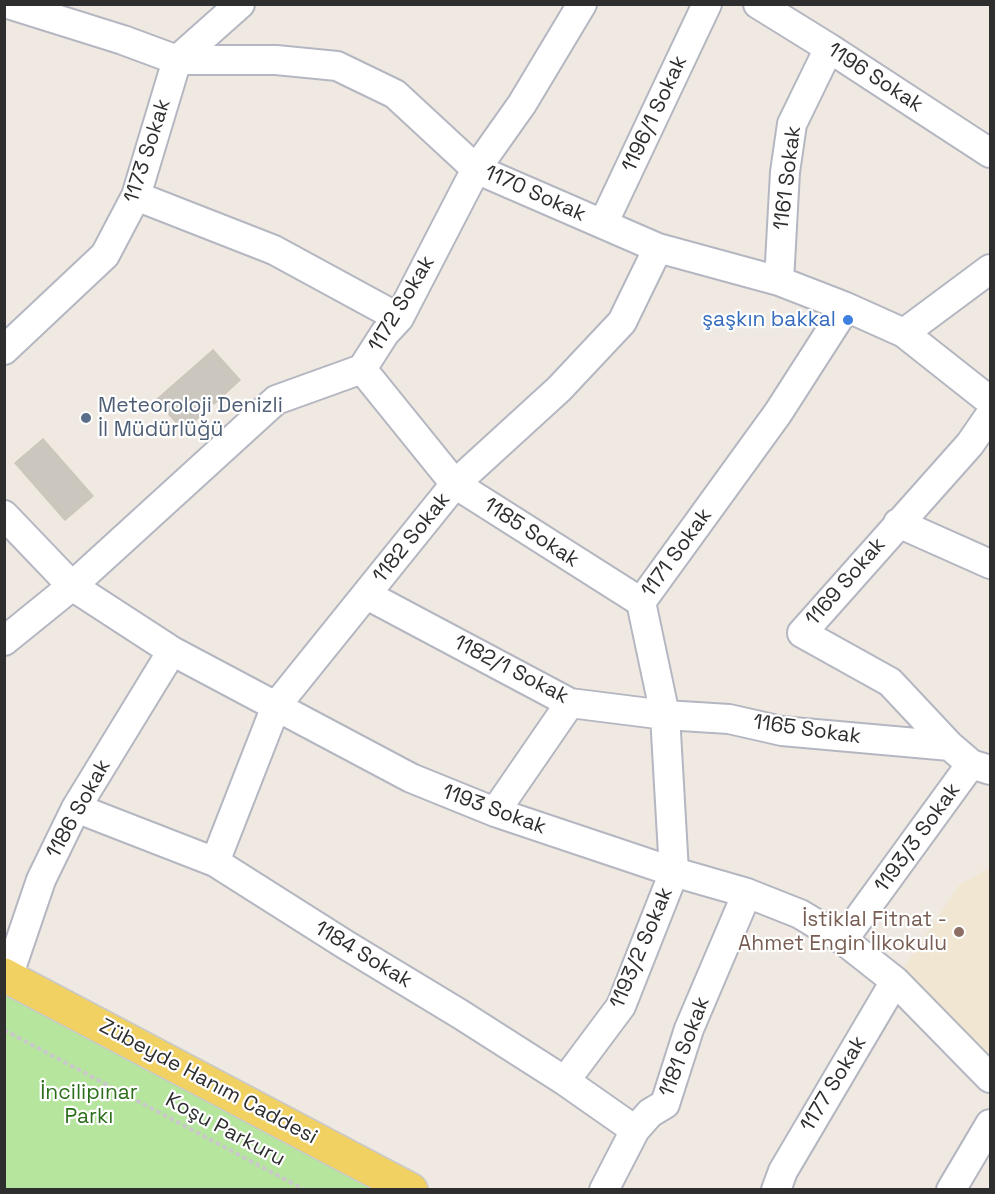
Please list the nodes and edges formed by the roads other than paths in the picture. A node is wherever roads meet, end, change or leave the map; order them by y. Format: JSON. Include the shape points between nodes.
{"nodes":[{"id":1,"x":8,"y":4,"type":"edge"},
{"id":2,"x":240,"y":4,"type":"edge"},
{"id":3,"x":582,"y":4,"type":"edge"},
{"id":4,"x":707,"y":4,"type":"edge"},
{"id":5,"x":758,"y":4,"type":"edge"},
{"id":6,"x":829,"y":48,"type":"junction"},
{"id":7,"x":177,"y":60,"type":"junction"},
{"id":8,"x":990,"y":153,"type":"edge"},
{"id":9,"x":476,"y":169,"type":"junction"},
{"id":10,"x":136,"y":196,"type":"junction"},
{"id":11,"x":603,"y":224,"type":"junction"},
{"id":12,"x":658,"y":248,"type":"junction"},
{"id":13,"x":990,"y":269,"type":"edge"},
{"id":14,"x":778,"y":281,"type":"junction"},
{"id":15,"x":846,"y":307,"type":"junction"},
{"id":16,"x":399,"y":318,"type":"junction"},
{"id":17,"x":904,"y":333,"type":"junction"},
{"id":18,"x":4,"y":350,"type":"edge"},
{"id":19,"x":362,"y":369,"type":"junction"},
{"id":20,"x":990,"y":401,"type":"edge"},
{"id":21,"x":990,"y":415,"type":"edge"},
{"id":22,"x":980,"y":448,"type":"edge"},
{"id":23,"x":455,"y":484,"type":"junction"},
{"id":24,"x":4,"y":515,"type":"edge"},
{"id":25,"x":898,"y":524,"type":"junction"},
{"id":26,"x":990,"y":564,"type":"edge"},
{"id":27,"x":72,"y":586,"type":"junction"},
{"id":28,"x":367,"y":595,"type":"junction"},
{"id":29,"x":640,"y":602,"type":"junction"},
{"id":30,"x":4,"y":641,"type":"edge"},
{"id":31,"x":171,"y":651,"type":"junction"},
{"id":32,"x":570,"y":703,"type":"junction"},
{"id":33,"x":276,"y":706,"type":"junction"},
{"id":34,"x":665,"y":715,"type":"junction"},
{"id":35,"x":971,"y":760,"type":"edge"},
{"id":36,"x":76,"y":808,"type":"junction"},
{"id":37,"x":495,"y":812,"type":"junction"},
{"id":38,"x":215,"y":862,"type":"junction"},
{"id":39,"x":674,"y":872,"type":"junction"},
{"id":40,"x":747,"y":893,"type":"junction"},
{"id":41,"x":843,"y":940,"type":"junction"},
{"id":42,"x":6,"y":976,"type":"edge"},
{"id":43,"x":895,"y":981,"type":"junction"},
{"id":44,"x":990,"y":1078,"type":"edge"},
{"id":45,"x":565,"y":1081,"type":"junction"},
{"id":46,"x":990,"y":1124,"type":"edge"},
{"id":47,"x":635,"y":1130,"type":"junction"},
{"id":48,"x":411,"y":1190,"type":"edge"},
{"id":49,"x":604,"y":1190,"type":"edge"},
{"id":50,"x":776,"y":1190,"type":"edge"},
{"id":51,"x":951,"y":1190,"type":"edge"}],
"edges":[{"from":1,"to":7,"type":"street","name":"1170 Sokak"},
{"from":2,"to":7,"type":"street"},
{"from":3,"to":9,"type":"street","name":"1172 Sokak","via":[[522,104]]},
{"from":4,"to":11,"type":"street","name":"1196/1 Sokak"},
{"from":5,"to":6,"type":"street","name":"1196 Sokak"},
{"from":6,"to":8,"type":"street","name":"1196 Sokak"},
{"from":6,"to":14,"type":"street","name":"1161 Sokak","via":[[792,124]]},
{"from":7,"to":9,"type":"street","name":"1170 Sokak","via":[[276,60],[337,66],[395,94]]},
{"from":7,"to":10,"type":"street","name":"1173 Sokak"},
{"from":9,"to":11,"type":"street","name":"1170 Sokak"},
{"from":9,"to":16,"type":"street","name":"1172 Sokak"},
{"from":10,"to":16,"type":"street","via":[[274,250]]},
{"from":10,"to":18,"type":"street","name":"1173 Sokak","via":[[105,255]]},
{"from":11,"to":12,"type":"street","name":"1170 Sokak"},
{"from":12,"to":14,"type":"street","name":"1170 Sokak"},
{"from":12,"to":23,"type":"street","name":"1182 Sokak","via":[[622,322],[559,389]]},
{"from":13,"to":17,"type":"street"},
{"from":14,"to":15,"type":"street","name":"1170 Sokak"},
{"from":15,"to":17,"type":"street","name":"1170 Sokak"},
{"from":15,"to":29,"type":"street","name":"1171 Sokak","via":[[778,413]]},
{"from":16,"to":19,"type":"street","name":"1172 Sokak"},
{"from":17,"to":20,"type":"street","name":"1170 Sokak"},
{"from":19,"to":23,"type":"street","name":"1185 Sokak"},
{"from":19,"to":27,"type":"street","name":"1172 Sokak","via":[[276,400]]},
{"from":21,"to":22,"type":"street","name":"1169 Sokak"},
{"from":22,"to":25,"type":"street","name":"1169 Sokak"},
{"from":23,"to":28,"type":"street","name":"1182 Sokak"},
{"from":23,"to":29,"type":"street","name":"1185 Sokak"},
{"from":24,"to":27,"type":"street","name":"1193 Sokak"},
{"from":25,"to":26,"type":"street"},
{"from":25,"to":35,"type":"street","name":"1169 Sokak","via":[[802,633],[890,682]]},
{"from":27,"to":30,"type":"street","name":"1172 Sokak"},
{"from":27,"to":31,"type":"street","name":"1193 Sokak"},
{"from":28,"to":32,"type":"street","name":"1182/1 Sokak"},
{"from":28,"to":33,"type":"street","name":"1182 Sokak"},
{"from":29,"to":34,"type":"street","name":"1171 Sokak"},
{"from":31,"to":33,"type":"street","name":"1193 Sokak"},
{"from":31,"to":36,"type":"street","name":"1186 Sokak"},
{"from":32,"to":34,"type":"street","name":"1182/1 Sokak"},
{"from":32,"to":37,"type":"street"},
{"from":33,"to":37,"type":"street","name":"1193 Sokak","via":[[411,778]]},
{"from":33,"to":38,"type":"street","name":"1182 Sokak"},
{"from":34,"to":35,"type":"street","name":"1165 Sokak","via":[[729,718],[782,731]]},
{"from":34,"to":39,"type":"street","name":"1171 Sokak"},
{"from":35,"to":41,"type":"street","name":"1193/3 Sokak"},
{"from":36,"to":38,"type":"street","name":"1184 Sokak"},
{"from":36,"to":42,"type":"street","name":"1186 Sokak","via":[[41,880]]},
{"from":37,"to":39,"type":"street","name":"1193 Sokak"},
{"from":38,"to":45,"type":"street","name":"1184 Sokak"},
{"from":39,"to":40,"type":"street","name":"1193 Sokak"},
{"from":39,"to":45,"type":"street","name":"1193/2 Sokak","via":[[621,1006]]},
{"from":40,"to":41,"type":"street","name":"1193 Sokak","via":[[800,914]]},
{"from":40,"to":47,"type":"street","name":"1181 Sokak","via":[[689,1029],[665,1104],[650,1113]]},
{"from":41,"to":43,"type":"street","name":"1193 Sokak"},
{"from":42,"to":48,"type":"main road","name":"Zübeyde Hanım Caddesi"},
{"from":43,"to":44,"type":"street","name":"1193 Sokak"},
{"from":43,"to":50,"type":"street","name":"1177 Sokak","via":[[783,1171]]},
{"from":45,"to":47,"type":"street","name":"1184 Sokak"},
{"from":46,"to":51,"type":"street"},
{"from":47,"to":49,"type":"street","name":"1181 Sokak"}]}
